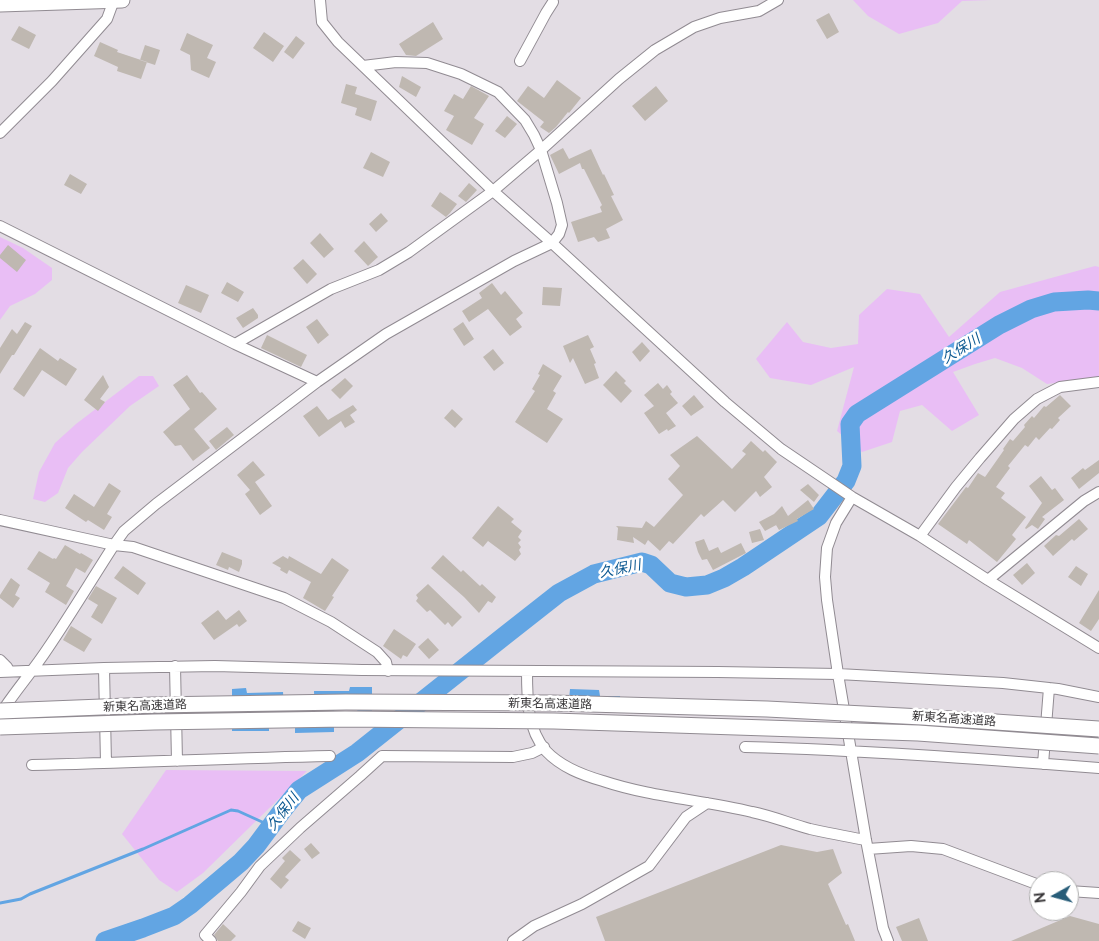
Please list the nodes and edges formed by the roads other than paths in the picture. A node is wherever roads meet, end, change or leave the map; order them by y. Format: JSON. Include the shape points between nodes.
{"nodes":[{"id":1,"x":114,"y":0,"type":"edge"},
{"id":2,"x":122,"y":0,"type":"edge"},
{"id":3,"x":320,"y":0,"type":"edge"},
{"id":4,"x":778,"y":0,"type":"edge"},
{"id":5,"x":553,"y":2,"type":"dead end"},
{"id":6,"x":0,"y":4,"type":"edge"},
{"id":7,"x":520,"y":61,"type":"dead end"},
{"id":8,"x":363,"y":66,"type":"junction"},
{"id":9,"x":0,"y":133,"type":"edge"},
{"id":10,"x":541,"y":150,"type":"junction"},
{"id":11,"x":493,"y":191,"type":"junction"},
{"id":12,"x":0,"y":226,"type":"edge"},
{"id":13,"x":552,"y":243,"type":"junction"},
{"id":14,"x":235,"y":344,"type":"junction"},
{"id":15,"x":318,"y":382,"type":"junction"},
{"id":16,"x":1099,"y":382,"type":"edge"},
{"id":17,"x":1099,"y":492,"type":"edge"},
{"id":18,"x":850,"y":496,"type":"junction"},
{"id":19,"x":0,"y":520,"type":"edge"},
{"id":20,"x":920,"y":536,"type":"junction"},
{"id":21,"x":114,"y":545,"type":"junction"},
{"id":22,"x":988,"y":580,"type":"junction"},
{"id":23,"x":1098,"y":646,"type":"edge"},
{"id":24,"x":0,"y":660,"type":"edge"},
{"id":25,"x":175,"y":666,"type":"junction"},
{"id":26,"x":104,"y":668,"type":"junction"},
{"id":27,"x":32,"y":670,"type":"junction"},
{"id":28,"x":388,"y":671,"type":"junction"},
{"id":29,"x":527,"y":671,"type":"junction"},
{"id":30,"x":4,"y":672,"type":"edge"},
{"id":31,"x":838,"y":674,"type":"junction"},
{"id":32,"x":1048,"y":688,"type":"junction"},
{"id":33,"x":1099,"y":697,"type":"edge"},
{"id":34,"x":0,"y":713,"type":"edge"},
{"id":35,"x":0,"y":727,"type":"edge"},
{"id":36,"x":1099,"y":729,"type":"edge"},
{"id":37,"x":1099,"y":746,"type":"edge"},
{"id":38,"x":544,"y":747,"type":"junction"},
{"id":39,"x":745,"y":748,"type":"dead end"},
{"id":40,"x":851,"y":751,"type":"junction"},
{"id":41,"x":330,"y":756,"type":"dead end"},
{"id":42,"x":177,"y":761,"type":"junction"},
{"id":43,"x":106,"y":763,"type":"junction"},
{"id":44,"x":1043,"y":764,"type":"junction"},
{"id":45,"x":32,"y":765,"type":"dead end"},
{"id":46,"x":1099,"y":768,"type":"edge"},
{"id":47,"x":708,"y":803,"type":"junction"},
{"id":48,"x":867,"y":844,"type":"junction"},
{"id":49,"x":1029,"y":881,"type":"edge"},
{"id":50,"x":1079,"y":892,"type":"edge"},
{"id":51,"x":1099,"y":893,"type":"edge"},
{"id":52,"x":204,"y":939,"type":"edge"},
{"id":53,"x":513,"y":941,"type":"edge"},
{"id":54,"x":888,"y":941,"type":"edge"}],
"edges":[{"from":1,"to":2,"type":"highway"},
{"from":1,"to":6,"type":"highway"},
{"from":1,"to":9,"type":"street","via":[[107,19]]},
{"from":3,"to":8,"type":"street","via":[[322,22]]},
{"from":4,"to":10,"type":"street","via":[[759,12],[720,18],[694,27],[655,50]]},
{"from":5,"to":7,"type":"street"},
{"from":8,"to":10,"type":"street","via":[[428,63],[461,74],[498,92],[524,120]]},
{"from":8,"to":11,"type":"street"},
{"from":10,"to":11,"type":"street"},
{"from":10,"to":13,"type":"street","via":[[562,225]]},
{"from":11,"to":13,"type":"street"},
{"from":11,"to":14,"type":"street","via":[[387,266],[331,289]]},
{"from":12,"to":14,"type":"street"},
{"from":13,"to":15,"type":"street","via":[[386,334]]},
{"from":13,"to":18,"type":"street","via":[[725,402],[781,449]]},
{"from":14,"to":15,"type":"street"},
{"from":15,"to":21,"type":"street","via":[[156,504],[124,531]]},
{"from":16,"to":20,"type":"street","via":[[1060,386],[1037,398],[980,458]]},
{"from":17,"to":22,"type":"street"},
{"from":18,"to":20,"type":"street"},
{"from":18,"to":31,"type":"street","via":[[827,548],[825,577]]},
{"from":19,"to":21,"type":"street"},
{"from":20,"to":22,"type":"street"},
{"from":21,"to":27,"type":"street"},
{"from":21,"to":28,"type":"street","via":[[133,548],[284,598],[331,622],[377,652],[386,662]]},
{"from":22,"to":23,"type":"street"},
{"from":24,"to":30,"type":"street","via":[[7,667]]},
{"from":25,"to":26,"type":"street"},
{"from":25,"to":28,"type":"street"},
{"from":25,"to":42,"type":"street"},
{"from":26,"to":27,"type":"street"},
{"from":26,"to":43,"type":"street"},
{"from":27,"to":30,"type":"street"},
{"from":27,"to":34,"type":"street"},
{"from":28,"to":29,"type":"street"},
{"from":29,"to":31,"type":"street"},
{"from":29,"to":38,"type":"street","via":[[528,709]]},
{"from":31,"to":32,"type":"street"},
{"from":31,"to":40,"type":"street"},
{"from":32,"to":33,"type":"street"},
{"from":32,"to":44,"type":"street"},
{"from":34,"to":36,"type":"highway","name":"新東名高速道路","bridge":true,"via":[[152,705],[327,702],[553,704],[767,709]]},
{"from":35,"to":37,"type":"highway","name":"新東名高速道路","bridge":true,"via":[[316,720],[554,721],[918,733]]},
{"from":38,"to":47,"type":"street","via":[[571,770],[589,777],[643,792]]},
{"from":38,"to":52,"type":"street","via":[[513,756],[382,756],[260,866]]},
{"from":39,"to":40,"type":"street"},
{"from":40,"to":44,"type":"street"},
{"from":40,"to":48,"type":"street"},
{"from":41,"to":42,"type":"street"},
{"from":42,"to":43,"type":"street"},
{"from":43,"to":45,"type":"street"},
{"from":44,"to":46,"type":"street"},
{"from":47,"to":48,"type":"street","via":[[753,812]]},
{"from":47,"to":53,"type":"street","via":[[686,817],[648,866],[582,904],[534,926]]},
{"from":48,"to":49,"type":"street","via":[[943,849]]},
{"from":48,"to":54,"type":"street"},
{"from":50,"to":51,"type":"street"}]}
